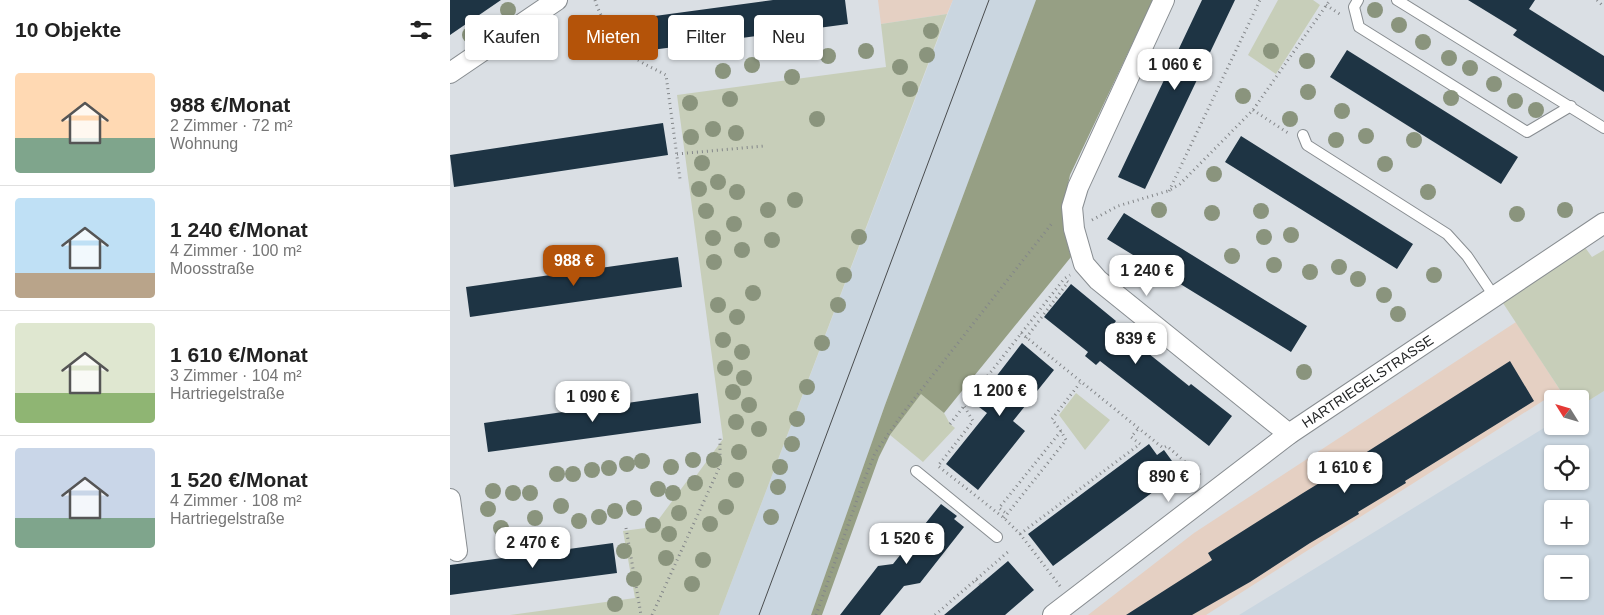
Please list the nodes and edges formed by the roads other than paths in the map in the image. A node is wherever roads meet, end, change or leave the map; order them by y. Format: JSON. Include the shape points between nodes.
{"nodes":[{"id":1,"x":557,"y":0,"type":"edge"},
{"id":2,"x":1164,"y":0,"type":"edge"},
{"id":3,"x":1358,"y":0,"type":"edge"},
{"id":4,"x":1397,"y":0,"type":"edge"},
{"id":5,"x":450,"y":73,"type":"edge"},
{"id":6,"x":1571,"y":106,"type":"junction"},
{"id":7,"x":1604,"y":128,"type":"edge"},
{"id":8,"x":1305,"y":140,"type":"road end"},
{"id":9,"x":1604,"y":223,"type":"edge"},
{"id":10,"x":1494,"y":296,"type":"junction"},
{"id":11,"x":1289,"y":434,"type":"junction"},
{"id":12,"x":916,"y":471,"type":"dead end"},
{"id":13,"x":450,"y":499,"type":"edge"},
{"id":14,"x":997,"y":537,"type":"dead end"},
{"id":15,"x":457,"y":551,"type":"dead end"},
{"id":16,"x":1054,"y":615,"type":"edge"}],
"edges":[{"from":1,"to":5,"type":"street"},
{"from":2,"to":11,"type":"street","via":[[1078,187],[1072,207],[1074,229],[1084,264],[1098,280]]},
{"from":3,"to":6,"type":"lane","via":[[1354,7],[1359,27],[1527,132]]},
{"from":4,"to":6,"type":"lane"},
{"from":6,"to":7,"type":"lane"},
{"from":8,"to":10,"type":"lane","via":[[1448,234]]},
{"from":9,"to":10,"type":"street","name":"HARTRIEGELSTRASSE"},
{"from":10,"to":11,"type":"street","name":"HARTRIEGELSTRASSE"},
{"from":11,"to":16,"type":"street","name":"HARTRIEGELSTRASSE"},
{"from":12,"to":14,"type":"lane"},
{"from":13,"to":15,"type":"street"}]}
